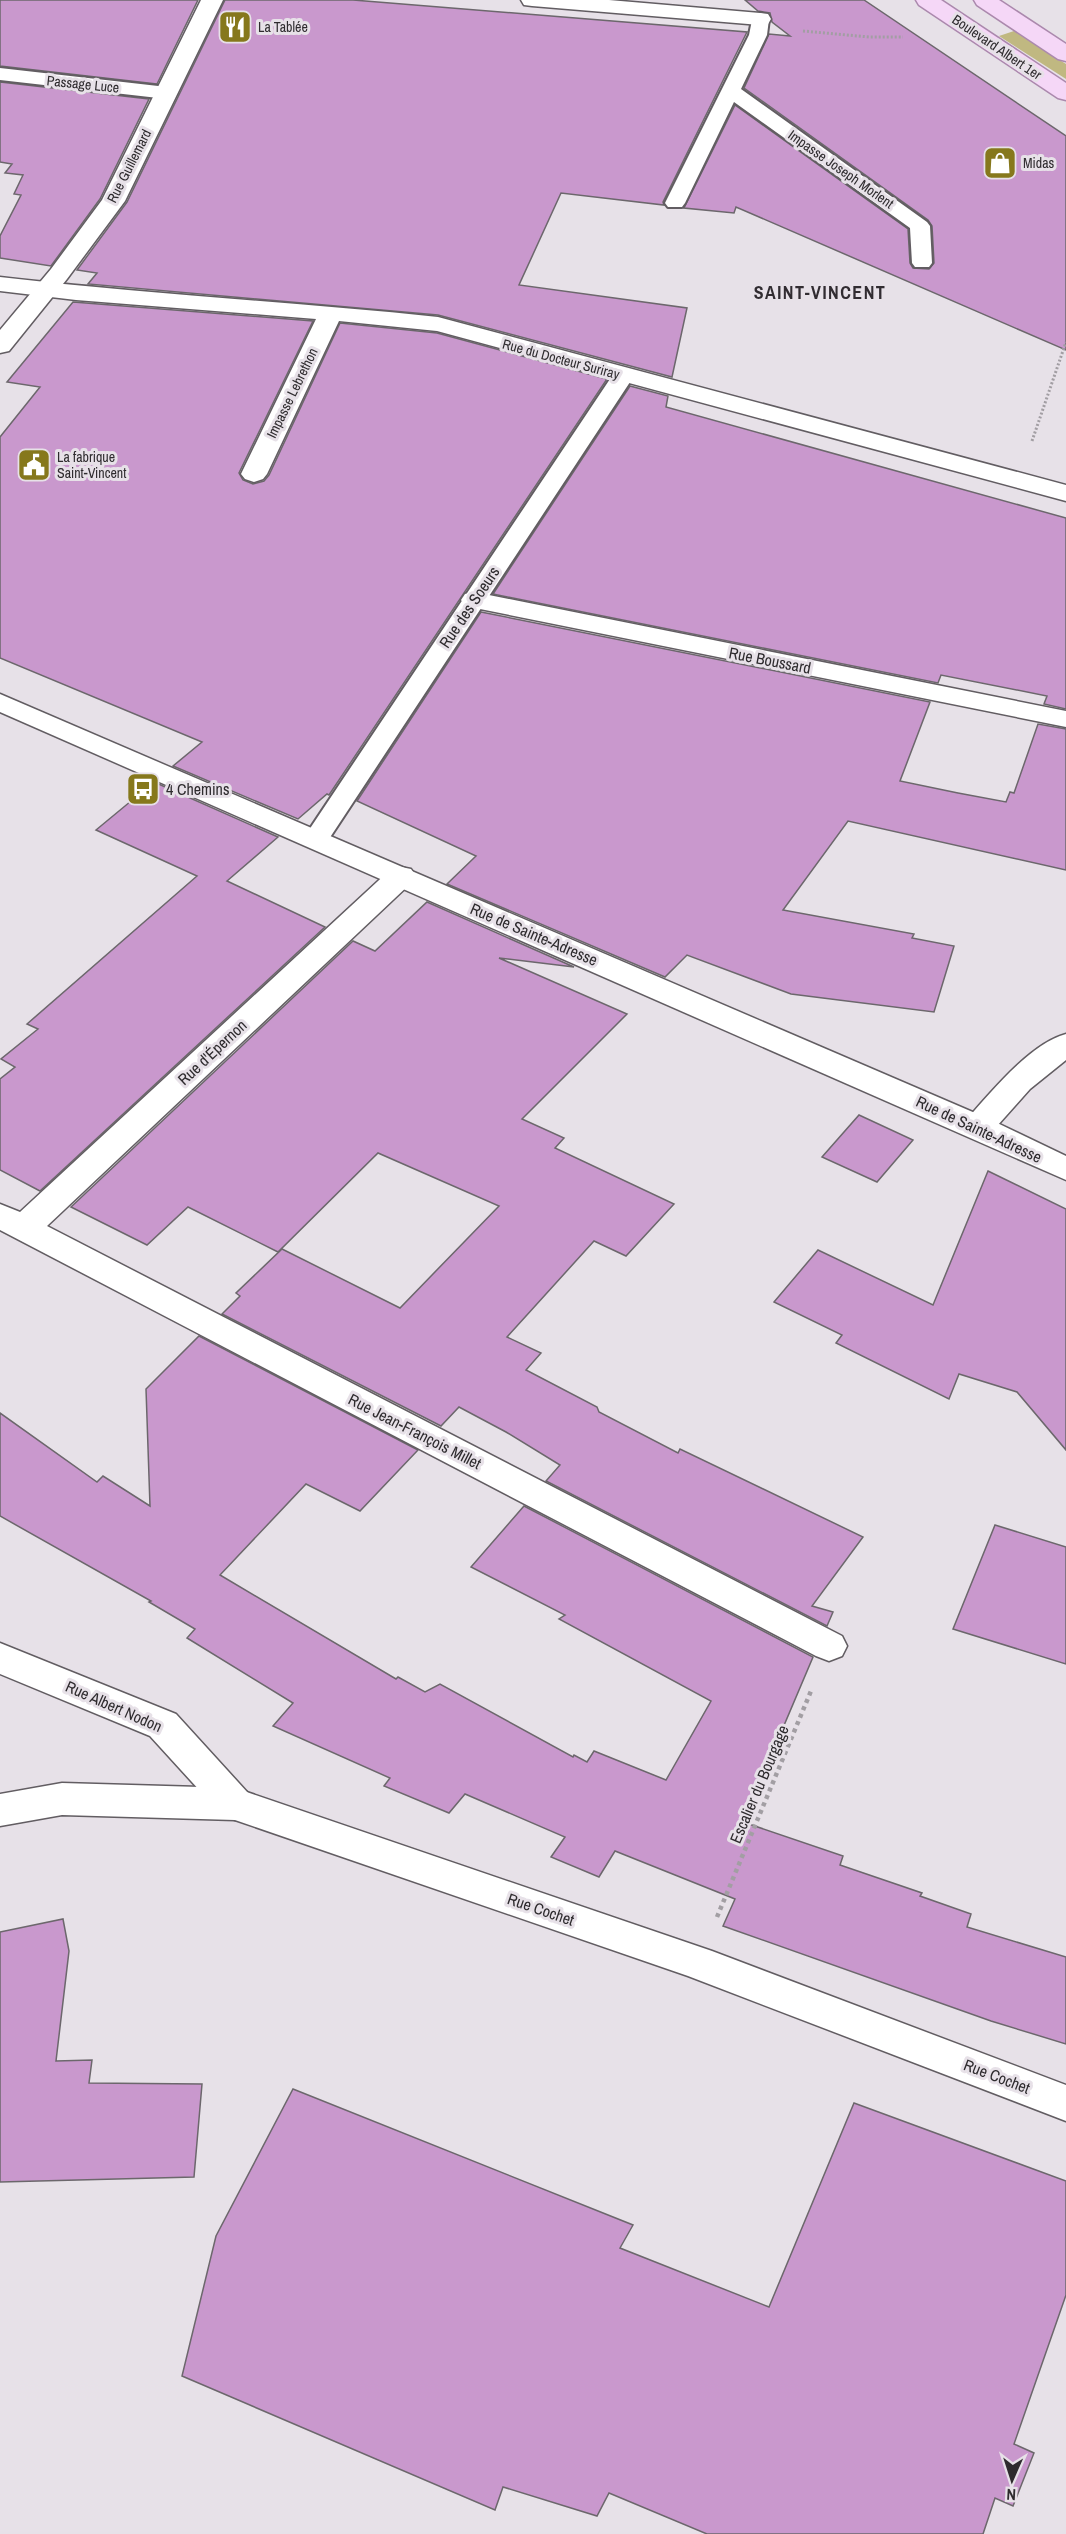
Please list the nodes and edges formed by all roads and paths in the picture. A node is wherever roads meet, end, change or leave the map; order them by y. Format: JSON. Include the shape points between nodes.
{"nodes":[{"id":1,"x":212,"y":0,"type":"edge"},
{"id":2,"x":532,"y":0,"type":"edge"},
{"id":3,"x":927,"y":0,"type":"edge"},
{"id":4,"x":985,"y":0,"type":"edge"},
{"id":5,"x":760,"y":19,"type":"joint"},
{"id":6,"x":797,"y":31,"type":"dead end"},
{"id":7,"x":911,"y":37,"type":"dead end"},
{"id":8,"x":1066,"y":54,"type":"edge"},
{"id":9,"x":0,"y":74,"type":"edge"},
{"id":10,"x":731,"y":91,"type":"junction"},
{"id":11,"x":167,"y":93,"type":"junction"},
{"id":12,"x":1066,"y":93,"type":"edge"},
{"id":13,"x":675,"y":203,"type":"dead end"},
{"id":14,"x":922,"y":263,"type":"dead end"},
{"id":15,"x":0,"y":284,"type":"edge"},
{"id":16,"x":46,"y":291,"type":"junction"},
{"id":17,"x":331,"y":313,"type":"junction"},
{"id":18,"x":1066,"y":342,"type":"edge"},
{"id":19,"x":0,"y":346,"type":"edge"},
{"id":20,"x":622,"y":376,"type":"junction"},
{"id":21,"x":1033,"y":439,"type":"dead end"},
{"id":22,"x":254,"y":474,"type":"dead end"},
{"id":23,"x":1066,"y":493,"type":"edge"},
{"id":24,"x":474,"y":600,"type":"junction"},
{"id":25,"x":0,"y":702,"type":"edge"},
{"id":26,"x":1066,"y":719,"type":"edge"},
{"id":27,"x":316,"y":839,"type":"junction"},
{"id":28,"x":401,"y":876,"type":"junction"},
{"id":29,"x":1066,"y":1044,"type":"edge"},
{"id":30,"x":978,"y":1127,"type":"junction"},
{"id":31,"x":1066,"y":1169,"type":"edge"},
{"id":32,"x":12,"y":1222,"type":"edge"},
{"id":33,"x":829,"y":1646,"type":"dead end"},
{"id":34,"x":0,"y":1658,"type":"edge"},
{"id":35,"x":814,"y":1683,"type":"dead end"},
{"id":36,"x":235,"y":1804,"type":"junction"},
{"id":37,"x":0,"y":1810,"type":"edge"},
{"id":38,"x":726,"y":1895,"type":"dead end"},
{"id":39,"x":1066,"y":2103,"type":"edge"}],
"edges":[{"from":1,"to":11,"type":"street","name":"Rue Guillemard"},
{"from":2,"to":5,"type":"street"},
{"from":3,"to":12,"type":"main road","name":"Boulevard Albert 1er"},
{"from":4,"to":8,"type":"main road","name":"Boulevard Albert 1er"},
{"from":5,"to":10,"type":"lane","via":[[758,35]]},
{"from":6,"to":7,"type":"path"},
{"from":9,"to":11,"type":"lane","name":"Passage Luce"},
{"from":10,"to":13,"type":"lane"},
{"from":10,"to":14,"type":"lane","name":"Impasse Joseph Morlent","via":[[920,226]]},
{"from":11,"to":16,"type":"street","name":"Rue Guillemard","via":[[113,201]]},
{"from":15,"to":16,"type":"street","name":"Rue du Docteur Suriray"},
{"from":16,"to":17,"type":"street","name":"Rue du Docteur Suriray"},
{"from":16,"to":19,"type":"street","name":"Rue Guillemard"},
{"from":17,"to":20,"type":"street","name":"Rue du Docteur Suriray","via":[[438,324]]},
{"from":17,"to":22,"type":"street","name":"Impasse Lebrethon"},
{"from":18,"to":21,"type":"path"},
{"from":20,"to":23,"type":"street","name":"Rue du Docteur Suriray"},
{"from":20,"to":24,"type":"lane","name":"Rue des Soeurs"},
{"from":24,"to":26,"type":"street","name":"Rue Boussard"},
{"from":24,"to":27,"type":"lane","name":"Rue des Soeurs"},
{"from":25,"to":27,"type":"street","name":"Rue de Sainte-Adresse"},
{"from":27,"to":28,"type":"street","name":"Rue de Sainte-Adresse"},
{"from":28,"to":30,"type":"street","name":"Rue de Sainte-Adresse"},
{"from":28,"to":32,"type":"street","name":"Rue d'Épernon"},
{"from":29,"to":30,"type":"street","via":[[1019,1081]]},
{"from":30,"to":31,"type":"street","name":"Rue de Sainte-Adresse"},
{"from":32,"to":33,"type":"street","name":"Rue Jean-François Millet"},
{"from":34,"to":36,"type":"street","name":"Rue Albert Nodon","via":[[163,1725]]},
{"from":35,"to":38,"type":"path","name":"Escalier du Bourgage"},
{"from":36,"to":37,"type":"street","name":"Rue Cochet","via":[[62,1799]]},
{"from":36,"to":39,"type":"street","name":"Rue Cochet","via":[[698,1963]]}]}
